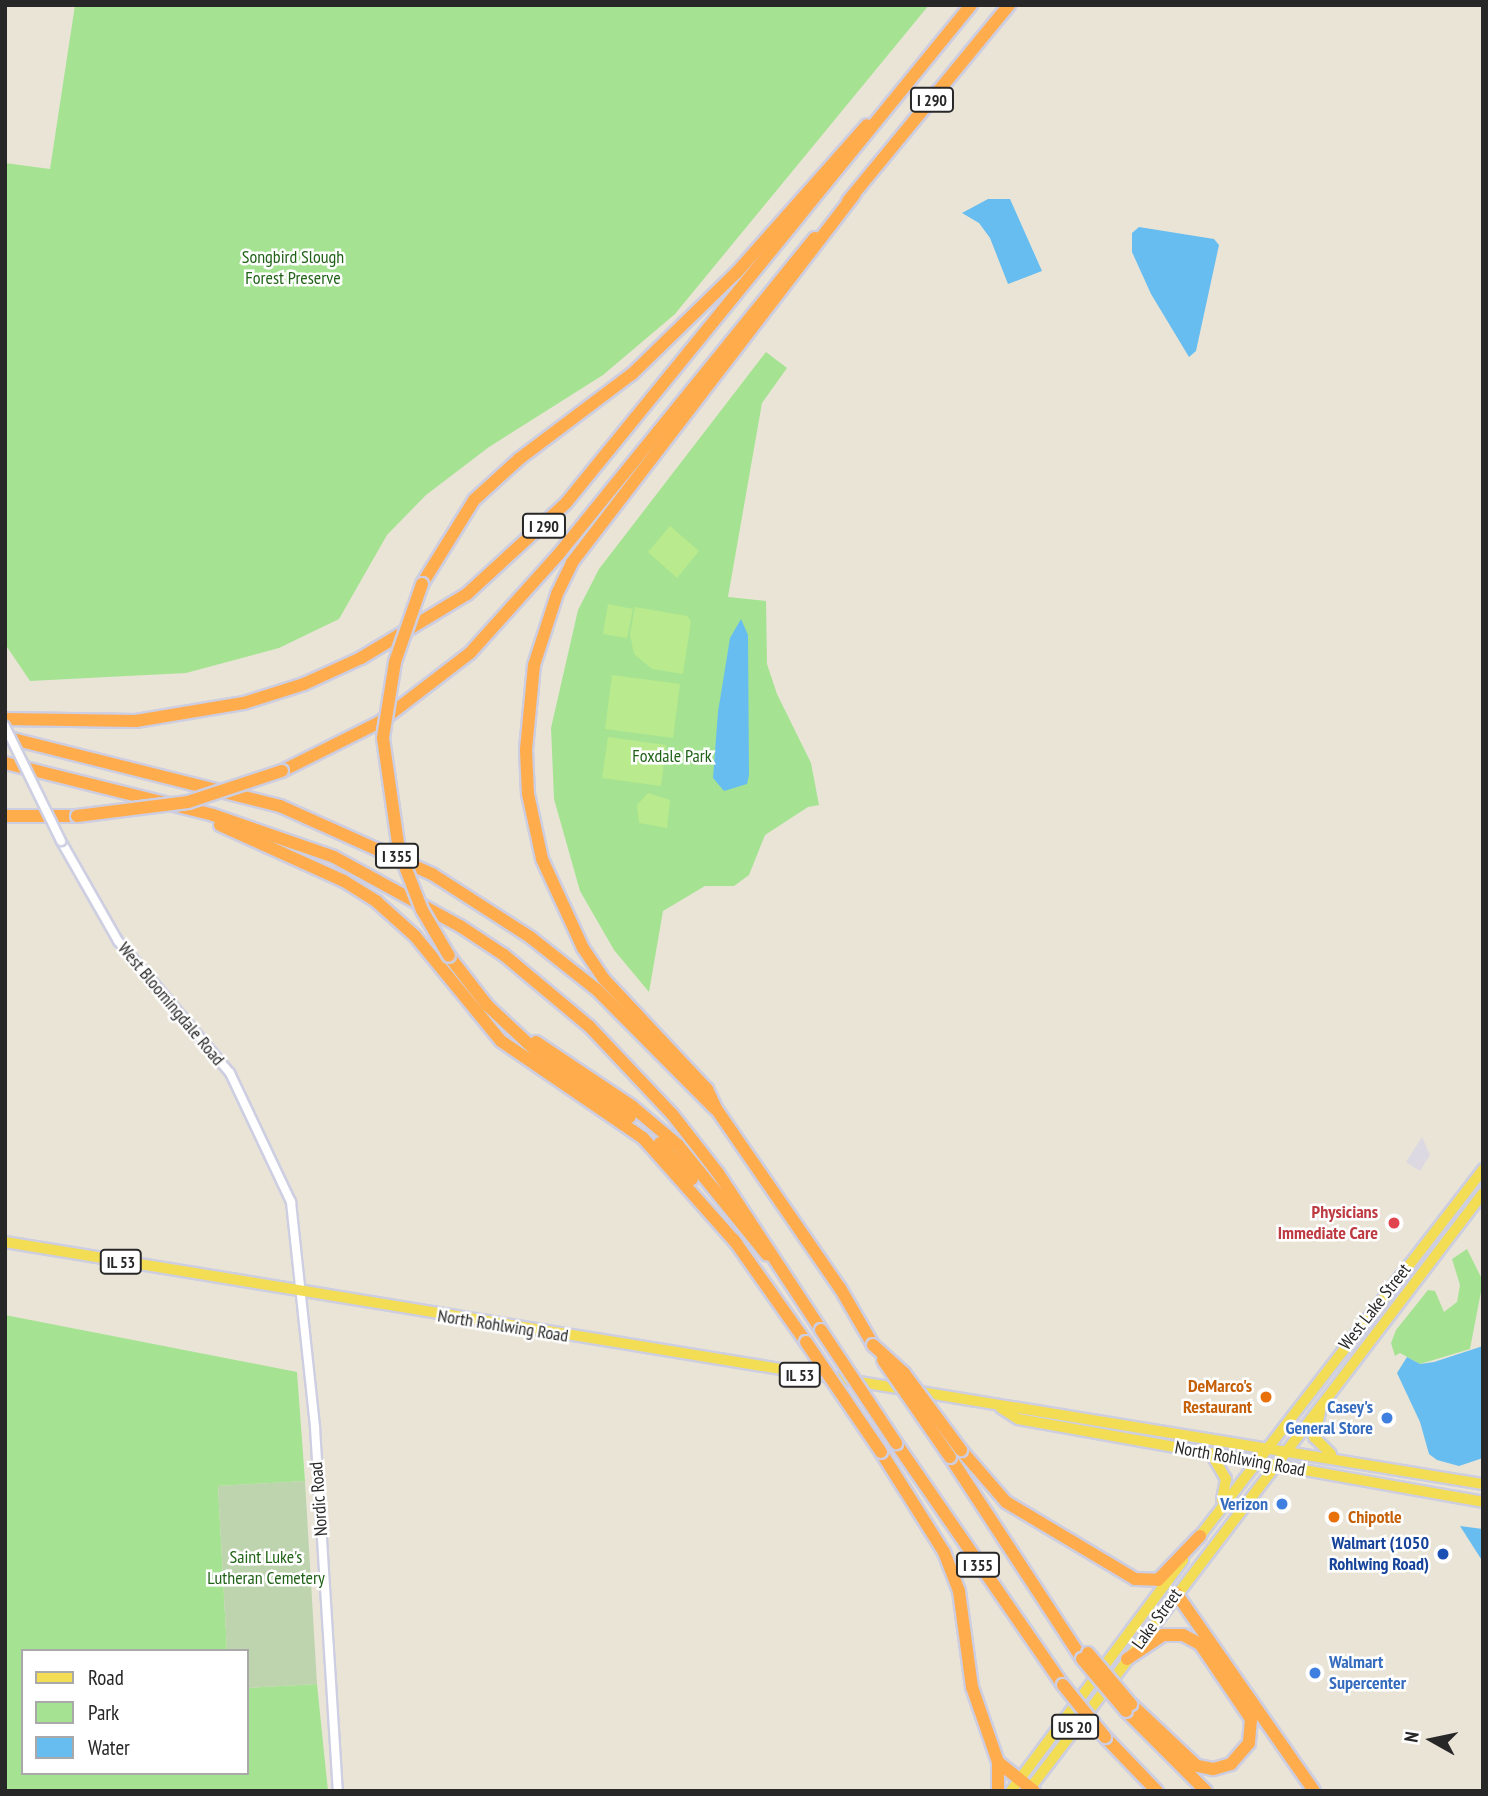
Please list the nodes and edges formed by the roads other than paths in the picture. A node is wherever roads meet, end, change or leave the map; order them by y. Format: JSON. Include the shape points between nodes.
{"nodes":[{"id":1,"x":971,"y":5,"type":"edge"},
{"id":2,"x":1009,"y":5,"type":"edge"},
{"id":3,"x":920,"y":68,"type":"junction"},
{"id":4,"x":854,"y":195,"type":"junction"},
{"id":5,"x":5,"y":719,"type":"edge"},
{"id":6,"x":5,"y":726,"type":"edge"},
{"id":7,"x":5,"y":737,"type":"edge"},
{"id":8,"x":5,"y":763,"type":"edge"},
{"id":9,"x":147,"y":797,"type":"junction"},
{"id":10,"x":5,"y":816,"type":"edge"},
{"id":11,"x":518,"y":1032,"type":"junction"},
{"id":12,"x":716,"y":1110,"type":"junction"},
{"id":13,"x":1483,"y":1169,"type":"edge"},
{"id":14,"x":1483,"y":1193,"type":"edge"},
{"id":15,"x":5,"y":1242,"type":"edge"},
{"id":16,"x":737,"y":1244,"type":"junction"},
{"id":17,"x":781,"y":1267,"type":"junction"},
{"id":18,"x":299,"y":1293,"type":"junction"},
{"id":19,"x":1323,"y":1403,"type":"junction"},
{"id":20,"x":1001,"y":1408,"type":"junction"},
{"id":21,"x":1267,"y":1445,"type":"junction"},
{"id":22,"x":1289,"y":1449,"type":"junction"},
{"id":23,"x":955,"y":1454,"type":"junction"},
{"id":24,"x":1212,"y":1455,"type":"junction"},
{"id":25,"x":1340,"y":1458,"type":"junction"},
{"id":26,"x":1255,"y":1462,"type":"junction"},
{"id":27,"x":1276,"y":1465,"type":"junction"},
{"id":28,"x":1483,"y":1484,"type":"edge"},
{"id":29,"x":1483,"y":1502,"type":"edge"},
{"id":30,"x":1216,"y":1514,"type":"junction"},
{"id":31,"x":1200,"y":1536,"type":"junction"},
{"id":32,"x":1176,"y":1593,"type":"junction"},
{"id":33,"x":1145,"y":1611,"type":"junction"},
{"id":34,"x":1127,"y":1659,"type":"junction"},
{"id":35,"x":1128,"y":1707,"type":"junction"},
{"id":36,"x":998,"y":1762,"type":"junction"},
{"id":37,"x":1028,"y":1787,"type":"edge"},
{"id":38,"x":338,"y":1791,"type":"edge"},
{"id":39,"x":998,"y":1791,"type":"edge"},
{"id":40,"x":1011,"y":1791,"type":"edge"},
{"id":41,"x":1157,"y":1791,"type":"edge"},
{"id":42,"x":1206,"y":1791,"type":"edge"},
{"id":43,"x":1314,"y":1791,"type":"edge"}],
"edges":[{"from":1,"to":3,"type":"highway","number":"I 290"},
{"from":2,"to":4,"type":"highway","number":"I 290"},
{"from":3,"to":5,"type":"highway","number":"I 290","via":[[566,503],[467,594],[361,658],[304,684],[244,703],[111,723]]},
{"from":3,"to":11,"type":"highway","bridge":true,"via":[[737,272],[632,374],[519,459],[474,500],[422,584],[395,663],[383,738],[399,851],[422,910],[449,956],[487,1005]]},
{"from":4,"to":10,"type":"highway","number":"I 290","bridge":true,"via":[[510,612],[470,653],[380,722],[282,771],[188,802],[77,816]]},
{"from":4,"to":12,"type":"highway","via":[[809,260],[592,532],[557,594],[534,665],[527,706],[528,794],[542,859],[561,905],[604,979],[707,1089]]},
{"from":6,"to":18,"type":"street","name":"West Bloomingdale Road","bridge":true,"via":[[61,841],[118,942],[229,1073],[291,1202],[297,1226]]},
{"from":7,"to":12,"type":"highway","number":"I 355","via":[[280,806],[432,874],[530,937],[597,990]]},
{"from":8,"to":9,"type":"highway","number":"I 355"},
{"from":9,"to":16,"type":"highway","via":[[257,839],[377,902],[415,936],[500,1041],[643,1138]]},
{"from":9,"to":17,"type":"highway","number":"I 355","via":[[334,857],[504,955],[589,1026],[672,1114]]},
{"from":11,"to":16,"type":"highway","via":[[675,1157]]},
{"from":11,"to":17,"type":"highway","via":[[633,1107],[678,1145],[754,1244]]},
{"from":12,"to":23,"type":"highway","number":"I 355","bridge":true,"via":[[840,1288],[871,1343],[904,1373]]},
{"from":13,"to":21,"type":"main road","name":"West Lake Street","number":"US 20"},
{"from":14,"to":19,"type":"main road","name":"West Lake Street","number":"US 20"},
{"from":15,"to":18,"type":"main road","name":"North Rohlwing Road","number":"IL 53"},
{"from":16,"to":36,"type":"highway","bridge":true,"via":[[881,1452],[949,1565],[962,1605],[972,1686]]},
{"from":17,"to":41,"type":"highway","number":"I 355","bridge":true,"via":[[1063,1685]]},
{"from":18,"to":20,"type":"main road","name":"North Rohlwing Road","number":"IL 53"},
{"from":18,"to":38,"type":"street","name":"Nordic Road","via":[[315,1428]]},
{"from":19,"to":22,"type":"main road","name":"West Lake Street","number":"US 20"},
{"from":19,"to":25,"type":"main road","via":[[1314,1437],[1319,1446]]},
{"from":20,"to":21,"type":"main road","name":"North Rohlwing Road","number":"IL 53","via":[[1020,1406]]},
{"from":20,"to":24,"type":"main road","name":"North Rohlwing Road","number":"IL 53","via":[[1018,1419]]},
{"from":21,"to":22,"type":"main road","name":"North Rohlwing Road","number":"IL 53"},
{"from":21,"to":26,"type":"main road","name":"Lake Street","number":"US 20"},
{"from":22,"to":25,"type":"main road","name":"North Rohlwing Road","number":"IL 53"},
{"from":22,"to":27,"type":"main road","name":"Lake Street","number":"US 20"},
{"from":23,"to":31,"type":"highway","via":[[1006,1502],[1135,1579],[1158,1580]]},
{"from":23,"to":35,"type":"highway","number":"I 355","bridge":true,"via":[[1061,1623]]},
{"from":24,"to":26,"type":"main road","name":"North Rohlwing Road","number":"IL 53"},
{"from":24,"to":30,"type":"main road","via":[[1226,1479]]},
{"from":25,"to":28,"type":"main road","name":"North Rohlwing Road","number":"IL 53"},
{"from":26,"to":27,"type":"main road","name":"North Rohlwing Road","number":"IL 53"},
{"from":26,"to":30,"type":"main road","name":"Lake Street","number":"US 20"},
{"from":27,"to":29,"type":"main road","name":"North Rohlwing Road","number":"IL 53"},
{"from":27,"to":32,"type":"main road","name":"Lake Street","number":"US 20"},
{"from":30,"to":31,"type":"main road","name":"Lake Street","number":"US 20"},
{"from":31,"to":33,"type":"main road","name":"Lake Street","number":"US 20"},
{"from":32,"to":33,"type":"main road","via":[[1158,1599]]},
{"from":32,"to":34,"type":"main road","name":"Lake Street","number":"US 20"},
{"from":32,"to":43,"type":"highway"},
{"from":33,"to":37,"type":"main road","name":"Lake Street","number":"US 20"},
{"from":34,"to":35,"type":"highway","via":[[1163,1635],[1192,1638],[1206,1650],[1251,1719],[1249,1743],[1231,1765],[1197,1766]]},
{"from":34,"to":37,"type":"main road","name":"Lake Street","number":"US 20"},
{"from":35,"to":42,"type":"highway","number":"I 355"},
{"from":36,"to":37,"type":"highway"},
{"from":36,"to":39,"type":"highway"},
{"from":37,"to":40,"type":"main road","name":"Lake Street","number":"US 20"}]}
